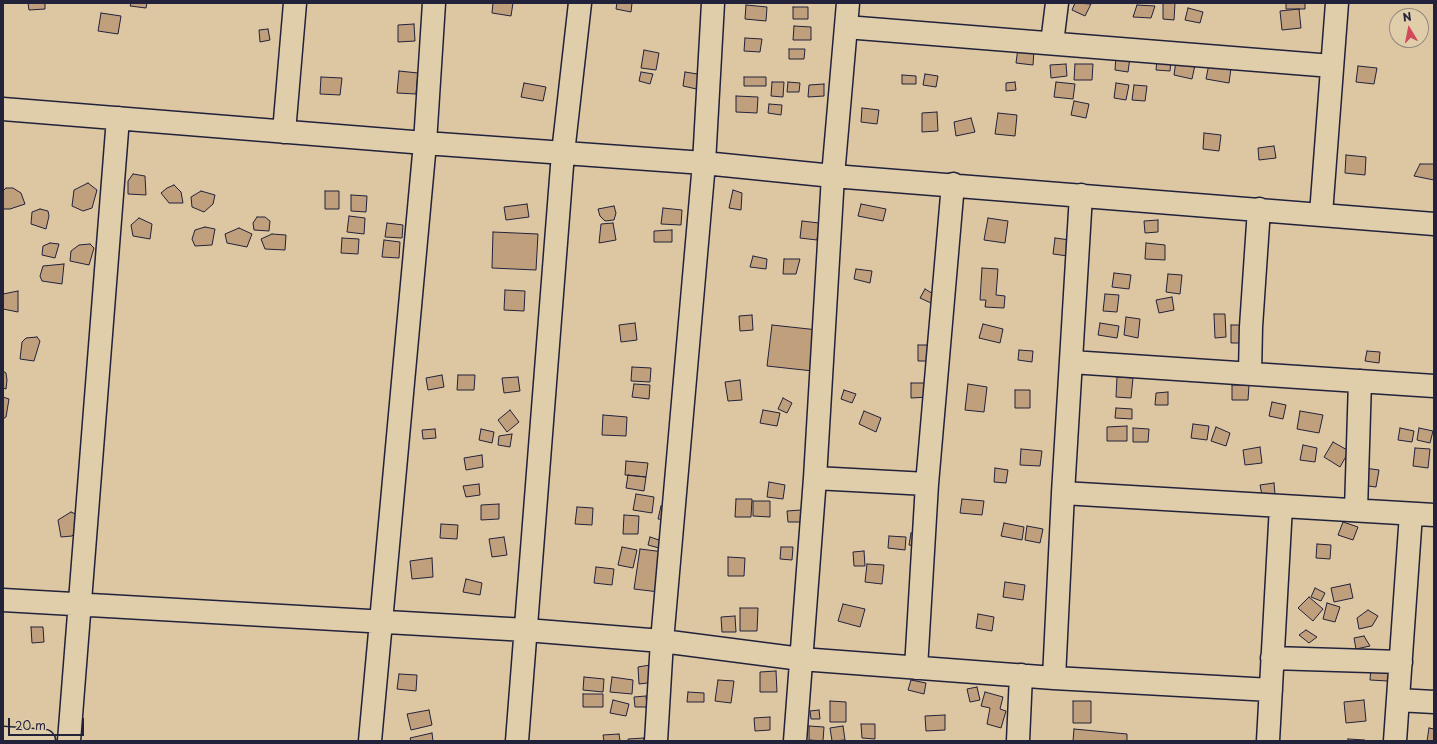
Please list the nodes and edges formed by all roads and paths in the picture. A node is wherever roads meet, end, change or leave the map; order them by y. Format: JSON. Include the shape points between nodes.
{"nodes":[{"id":1,"x":295,"y":3,"type":"edge"},
{"id":2,"x":434,"y":3,"type":"edge"},
{"id":3,"x":580,"y":3,"type":"edge"},
{"id":4,"x":713,"y":3,"type":"edge"},
{"id":5,"x":848,"y":3,"type":"edge"},
{"id":6,"x":1057,"y":3,"type":"edge"},
{"id":7,"x":1337,"y":3,"type":"edge"},
{"id":8,"x":846,"y":27,"type":"junction"},
{"id":9,"x":1052,"y":43,"type":"junction"},
{"id":10,"x":1332,"y":66,"type":"junction"},
{"id":11,"x":3,"y":109,"type":"edge"},
{"id":12,"x":118,"y":118,"type":"junction"},
{"id":13,"x":284,"y":132,"type":"junction"},
{"id":14,"x":425,"y":143,"type":"junction"},
{"id":15,"x":563,"y":153,"type":"junction"},
{"id":16,"x":704,"y":163,"type":"junction"},
{"id":17,"x":833,"y":176,"type":"junction"},
{"id":18,"x":953,"y":184,"type":"junction"},
{"id":19,"x":1081,"y":195,"type":"junction"},
{"id":20,"x":1259,"y":209,"type":"junction"},
{"id":21,"x":1321,"y":214,"type":"junction"},
{"id":22,"x":1434,"y":224,"type":"edge"},
{"id":23,"x":1071,"y":362,"type":"junction"},
{"id":24,"x":1250,"y":373,"type":"junction"},
{"id":25,"x":1360,"y":381,"type":"junction"},
{"id":26,"x":1434,"y":386,"type":"edge"},
{"id":27,"x":815,"y":478,"type":"junction"},
{"id":28,"x":927,"y":484,"type":"junction"},
{"id":29,"x":1063,"y":493,"type":"junction"},
{"id":30,"x":1281,"y":506,"type":"junction"},
{"id":31,"x":1356,"y":510,"type":"junction"},
{"id":32,"x":1411,"y":514,"type":"junction"},
{"id":33,"x":1434,"y":515,"type":"edge"},
{"id":34,"x":3,"y":600,"type":"edge"},
{"id":35,"x":79,"y":605,"type":"junction"},
{"id":36,"x":381,"y":622,"type":"junction"},
{"id":37,"x":526,"y":630,"type":"junction"},
{"id":38,"x":662,"y":641,"type":"junction"},
{"id":39,"x":801,"y":658,"type":"junction"},
{"id":40,"x":1272,"y":658,"type":"junction"},
{"id":41,"x":1401,"y":662,"type":"junction"},
{"id":42,"x":916,"y":668,"type":"junction"},
{"id":43,"x":1021,"y":675,"type":"junction"},
{"id":44,"x":1054,"y":678,"type":"junction"},
{"id":45,"x":1271,"y":690,"type":"junction"},
{"id":46,"x":1398,"y":700,"type":"junction"},
{"id":47,"x":1434,"y":702,"type":"edge"},
{"id":48,"x":3,"y":738,"type":"edge"},
{"id":49,"x":44,"y":741,"type":"edge"},
{"id":50,"x":69,"y":741,"type":"edge"},
{"id":51,"x":370,"y":741,"type":"edge"},
{"id":52,"x":517,"y":741,"type":"edge"},
{"id":53,"x":656,"y":741,"type":"edge"},
{"id":54,"x":795,"y":741,"type":"edge"},
{"id":55,"x":1018,"y":741,"type":"edge"},
{"id":56,"x":1268,"y":741,"type":"edge"},
{"id":57,"x":1395,"y":741,"type":"edge"}],
"edges":[{"from":1,"to":13,"type":"street"},
{"from":2,"to":14,"type":"street"},
{"from":3,"to":15,"type":"street"},
{"from":4,"to":16,"type":"street"},
{"from":5,"to":8,"type":"street"},
{"from":6,"to":9,"type":"street"},
{"from":7,"to":10,"type":"street"},
{"from":8,"to":9,"type":"street"},
{"from":8,"to":17,"type":"street"},
{"from":9,"to":10,"type":"street"},
{"from":10,"to":21,"type":"street"},
{"from":11,"to":12,"type":"street"},
{"from":12,"to":13,"type":"street"},
{"from":12,"to":35,"type":"street"},
{"from":13,"to":14,"type":"street"},
{"from":14,"to":15,"type":"street"},
{"from":14,"to":36,"type":"street"},
{"from":15,"to":16,"type":"street"},
{"from":15,"to":37,"type":"street"},
{"from":16,"to":17,"type":"street"},
{"from":16,"to":38,"type":"street"},
{"from":17,"to":18,"type":"street"},
{"from":17,"to":27,"type":"street"},
{"from":18,"to":19,"type":"street"},
{"from":18,"to":28,"type":"street"},
{"from":19,"to":20,"type":"street"},
{"from":19,"to":23,"type":"street"},
{"from":20,"to":21,"type":"street"},
{"from":20,"to":24,"type":"street"},
{"from":21,"to":22,"type":"street"},
{"from":23,"to":24,"type":"street"},
{"from":23,"to":29,"type":"street"},
{"from":24,"to":25,"type":"street"},
{"from":25,"to":26,"type":"street"},
{"from":25,"to":31,"type":"street"},
{"from":27,"to":28,"type":"street"},
{"from":27,"to":39,"type":"street"},
{"from":28,"to":42,"type":"street"},
{"from":29,"to":30,"type":"street"},
{"from":29,"to":44,"type":"street"},
{"from":30,"to":31,"type":"street"},
{"from":30,"to":40,"type":"street"},
{"from":31,"to":32,"type":"street"},
{"from":32,"to":33,"type":"street"},
{"from":32,"to":41,"type":"street"},
{"from":34,"to":35,"type":"street"},
{"from":35,"to":36,"type":"street"},
{"from":35,"to":50,"type":"street"},
{"from":36,"to":37,"type":"street"},
{"from":36,"to":51,"type":"street"},
{"from":37,"to":38,"type":"street"},
{"from":37,"to":52,"type":"street"},
{"from":38,"to":39,"type":"street"},
{"from":38,"to":53,"type":"street"},
{"from":39,"to":42,"type":"street"},
{"from":39,"to":54,"type":"street"},
{"from":40,"to":41,"type":"street"},
{"from":40,"to":45,"type":"street"},
{"from":41,"to":46,"type":"street"},
{"from":42,"to":43,"type":"street"},
{"from":43,"to":44,"type":"street"},
{"from":43,"to":55,"type":"street"},
{"from":44,"to":45,"type":"street"},
{"from":45,"to":56,"type":"street"},
{"from":46,"to":47,"type":"street"},
{"from":46,"to":57,"type":"street"},
{"from":48,"to":49,"type":"street"}]}
